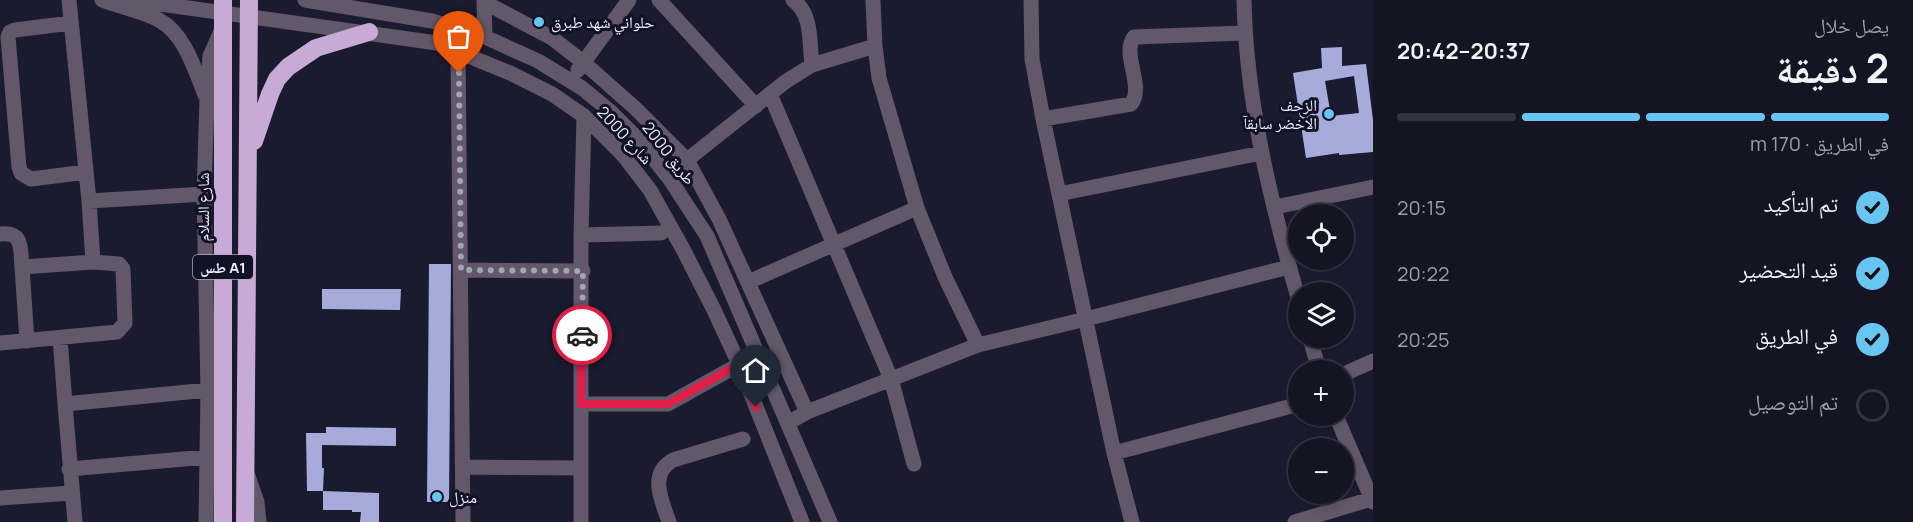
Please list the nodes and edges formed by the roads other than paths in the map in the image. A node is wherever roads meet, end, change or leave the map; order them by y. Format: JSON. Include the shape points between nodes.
{"nodes":[{"id":1,"x":69,"y":0,"type":"edge"},
{"id":2,"x":102,"y":0,"type":"edge"},
{"id":3,"x":132,"y":0,"type":"edge"},
{"id":4,"x":305,"y":0,"type":"edge"},
{"id":5,"x":629,"y":0,"type":"edge"},
{"id":6,"x":659,"y":0,"type":"edge"},
{"id":7,"x":793,"y":0,"type":"edge"},
{"id":8,"x":873,"y":0,"type":"edge"},
{"id":9,"x":1031,"y":0,"type":"edge"},
{"id":10,"x":1244,"y":0,"type":"edge"},
{"id":11,"x":484,"y":1,"type":"edge"},
{"id":12,"x":389,"y":6,"type":"edge"},
{"id":13,"x":249,"y":8,"type":"edge"},
{"id":14,"x":223,"y":14,"type":"edge"},
{"id":15,"x":71,"y":23,"type":"junction"},
{"id":16,"x":5,"y":32,"type":"edge"},
{"id":17,"x":369,"y":32,"type":"junction"},
{"id":18,"x":1244,"y":33,"type":"junction"},
{"id":19,"x":485,"y":37,"type":"junction"},
{"id":20,"x":875,"y":46,"type":"junction"},
{"id":21,"x":458,"y":51,"type":"junction"},
{"id":22,"x":583,"y":62,"type":"junction"},
{"id":23,"x":812,"y":65,"type":"junction"},
{"id":24,"x":572,"y":82,"type":"junction"},
{"id":25,"x":770,"y":94,"type":"junction"},
{"id":26,"x":207,"y":99,"type":"junction"},
{"id":27,"x":756,"y":106,"type":"junction"},
{"id":28,"x":584,"y":116,"type":"junction"},
{"id":29,"x":1042,"y":119,"type":"junction"},
{"id":30,"x":1261,"y":153,"type":"junction"},
{"id":31,"x":687,"y":160,"type":"junction"},
{"id":32,"x":249,"y":167,"type":"junction"},
{"id":33,"x":87,"y":172,"type":"junction"},
{"id":34,"x":669,"y":178,"type":"junction"},
{"id":35,"x":1373,"y":187,"type":"edge"},
{"id":36,"x":1059,"y":194,"type":"junction"},
{"id":37,"x":204,"y":195,"type":"junction"},
{"id":38,"x":89,"y":201,"type":"junction"},
{"id":39,"x":1275,"y":207,"type":"junction"},
{"id":40,"x":917,"y":208,"type":"junction"},
{"id":41,"x":661,"y":233,"type":"dead end"},
{"id":42,"x":0,"y":234,"type":"edge"},
{"id":43,"x":581,"y":235,"type":"junction"},
{"id":44,"x":836,"y":244,"type":"junction"},
{"id":45,"x":93,"y":262,"type":"junction"},
{"id":46,"x":1288,"y":263,"type":"edge"},
{"id":47,"x":22,"y":267,"type":"junction"},
{"id":48,"x":1288,"y":267,"type":"edge"},
{"id":49,"x":461,"y":270,"type":"junction"},
{"id":50,"x":583,"y":271,"type":"junction"},
{"id":51,"x":748,"y":282,"type":"junction"},
{"id":52,"x":1086,"y":319,"type":"junction"},
{"id":53,"x":60,"y":338,"type":"junction"},
{"id":54,"x":27,"y":341,"type":"junction"},
{"id":55,"x":0,"y":343,"type":"edge"},
{"id":56,"x":978,"y":345,"type":"junction"},
{"id":57,"x":759,"y":355,"type":"junction"},
{"id":58,"x":1373,"y":361,"type":"edge"},
{"id":59,"x":739,"y":364,"type":"junction"},
{"id":60,"x":1354,"y":370,"type":"edge"},
{"id":61,"x":891,"y":379,"type":"junction"},
{"id":62,"x":208,"y":390,"type":"junction"},
{"id":63,"x":65,"y":404,"type":"junction"},
{"id":64,"x":581,"y":404,"type":"junction"},
{"id":65,"x":1288,"y":407,"type":"edge"},
{"id":66,"x":807,"y":412,"type":"junction"},
{"id":67,"x":788,"y":423,"type":"junction"},
{"id":68,"x":1340,"y":426,"type":"edge"},
{"id":69,"x":743,"y":439,"type":"dead end"},
{"id":70,"x":1114,"y":453,"type":"junction"},
{"id":71,"x":207,"y":457,"type":"junction"},
{"id":72,"x":914,"y":464,"type":"dead end"},
{"id":73,"x":245,"y":466,"type":"junction"},
{"id":74,"x":463,"y":467,"type":"junction"},
{"id":75,"x":581,"y":468,"type":"junction"},
{"id":76,"x":69,"y":469,"type":"junction"},
{"id":77,"x":72,"y":493,"type":"junction"},
{"id":78,"x":0,"y":498,"type":"edge"},
{"id":79,"x":1372,"y":501,"type":"edge"},
{"id":80,"x":75,"y":522,"type":"edge"},
{"id":81,"x":206,"y":522,"type":"edge"},
{"id":82,"x":223,"y":522,"type":"edge"},
{"id":83,"x":245,"y":522,"type":"edge"},
{"id":84,"x":259,"y":522,"type":"edge"},
{"id":85,"x":463,"y":522,"type":"edge"},
{"id":86,"x":581,"y":522,"type":"edge"},
{"id":87,"x":669,"y":522,"type":"edge"},
{"id":88,"x":802,"y":522,"type":"edge"},
{"id":89,"x":830,"y":522,"type":"edge"},
{"id":90,"x":1132,"y":522,"type":"edge"},
{"id":91,"x":1295,"y":522,"type":"edge"}],
"edges":[{"from":1,"to":15,"type":"street"},
{"from":2,"to":26,"type":"street","via":[[170,28],[191,59]]},
{"from":3,"to":14,"type":"street","name":"شارع 2000"},
{"from":4,"to":12,"type":"street","name":"طريق 2000"},
{"from":5,"to":22,"type":"street"},
{"from":6,"to":27,"type":"street"},
{"from":7,"to":23,"type":"street","via":[[807,15]]},
{"from":8,"to":20,"type":"street"},
{"from":9,"to":29,"type":"street","via":[[1032,59]]},
{"from":10,"to":18,"type":"street"},
{"from":11,"to":19,"type":"street"},
{"from":11,"to":22,"type":"street","via":[[552,38]]},
{"from":12,"to":19,"type":"street","name":"طريق 2000"},
{"from":13,"to":14,"type":"street","name":"شارع 2000"},
{"from":13,"to":17,"type":"street","name":"شارع 2000"},
{"from":13,"to":32,"type":"highway"},
{"from":14,"to":26,"type":"street","via":[[210,56]]},
{"from":14,"to":82,"type":"highway","name":"شارع السلام","number":"طس A1"},
{"from":15,"to":16,"type":"street"},
{"from":15,"to":33,"type":"street"},
{"from":16,"to":33,"type":"street","via":[[21,173],[31,179]]},
{"from":17,"to":21,"type":"street","name":"شارع 2000","via":[[437,43]]},
{"from":17,"to":32,"type":"highway","via":[[316,48],[277,79],[255,136]]},
{"from":18,"to":29,"type":"street","via":[[1134,37],[1130,45],[1136,96],[1131,104]]},
{"from":18,"to":30,"type":"street"},
{"from":19,"to":24,"type":"street","name":"طريق 2000","via":[[538,61]]},
{"from":20,"to":23,"type":"street"},
{"from":20,"to":40,"type":"street","via":[[879,78]]},
{"from":21,"to":28,"type":"street","name":"شارع 2000","via":[[552,94]]},
{"from":21,"to":49,"type":"street"},
{"from":22,"to":24,"type":"street"},
{"from":22,"to":31,"type":"street"},
{"from":23,"to":25,"type":"street"},
{"from":24,"to":34,"type":"street","name":"طريق 2000","via":[[611,112]]},
{"from":25,"to":27,"type":"street"},
{"from":25,"to":44,"type":"street"},
{"from":26,"to":37,"type":"street"},
{"from":27,"to":31,"type":"street"},
{"from":28,"to":43,"type":"street"},
{"from":28,"to":59,"type":"street","name":"شارع 2000","via":[[623,155],[650,190]]},
{"from":29,"to":36,"type":"street"},
{"from":30,"to":36,"type":"street"},
{"from":30,"to":39,"type":"street"},
{"from":31,"to":34,"type":"street"},
{"from":31,"to":51,"type":"street"},
{"from":32,"to":73,"type":"highway"},
{"from":33,"to":38,"type":"street"},
{"from":34,"to":57,"type":"street","name":"طريق 2000","via":[[707,237]]},
{"from":35,"to":39,"type":"street"},
{"from":36,"to":52,"type":"street"},
{"from":37,"to":38,"type":"street"},
{"from":37,"to":62,"type":"street"},
{"from":38,"to":45,"type":"street"},
{"from":39,"to":46,"type":"street"},
{"from":40,"to":44,"type":"street"},
{"from":40,"to":56,"type":"street"},
{"from":41,"to":43,"type":"street"},
{"from":42,"to":47,"type":"street","via":[[16,236]]},
{"from":43,"to":50,"type":"street"},
{"from":44,"to":51,"type":"street"},
{"from":44,"to":61,"type":"street"},
{"from":45,"to":47,"type":"street"},
{"from":45,"to":53,"type":"street","via":[[112,262],[123,269],[125,323],[117,332]]},
{"from":47,"to":54,"type":"street"},
{"from":48,"to":52,"type":"street"},
{"from":49,"to":50,"type":"street"},
{"from":49,"to":74,"type":"street"},
{"from":50,"to":64,"type":"street"},
{"from":51,"to":66,"type":"street"},
{"from":52,"to":56,"type":"street"},
{"from":52,"to":70,"type":"street"},
{"from":53,"to":54,"type":"street"},
{"from":53,"to":63,"type":"street"},
{"from":54,"to":55,"type":"street"},
{"from":56,"to":61,"type":"street"},
{"from":57,"to":59,"type":"street"},
{"from":57,"to":67,"type":"street","name":"طريق 2000"},
{"from":58,"to":60,"type":"street"},
{"from":59,"to":64,"type":"street","via":[[668,404]]},
{"from":59,"to":88,"type":"street","name":"شارع 2000"},
{"from":61,"to":66,"type":"street"},
{"from":61,"to":72,"type":"street"},
{"from":62,"to":63,"type":"street"},
{"from":62,"to":71,"type":"street"},
{"from":63,"to":76,"type":"street"},
{"from":64,"to":75,"type":"street"},
{"from":65,"to":70,"type":"street"},
{"from":66,"to":67,"type":"street"},
{"from":67,"to":89,"type":"street","name":"طريق 2000"},
{"from":68,"to":79,"type":"street"},
{"from":69,"to":87,"type":"street","via":[[664,466],[658,484]]},
{"from":70,"to":90,"type":"street"},
{"from":71,"to":76,"type":"street"},
{"from":71,"to":81,"type":"street"},
{"from":73,"to":83,"type":"highway"},
{"from":73,"to":84,"type":"street"},
{"from":74,"to":75,"type":"street"},
{"from":74,"to":85,"type":"street"},
{"from":75,"to":86,"type":"street"},
{"from":76,"to":77,"type":"street"},
{"from":77,"to":78,"type":"street"},
{"from":77,"to":80,"type":"street"},
{"from":79,"to":91,"type":"street"}]}
